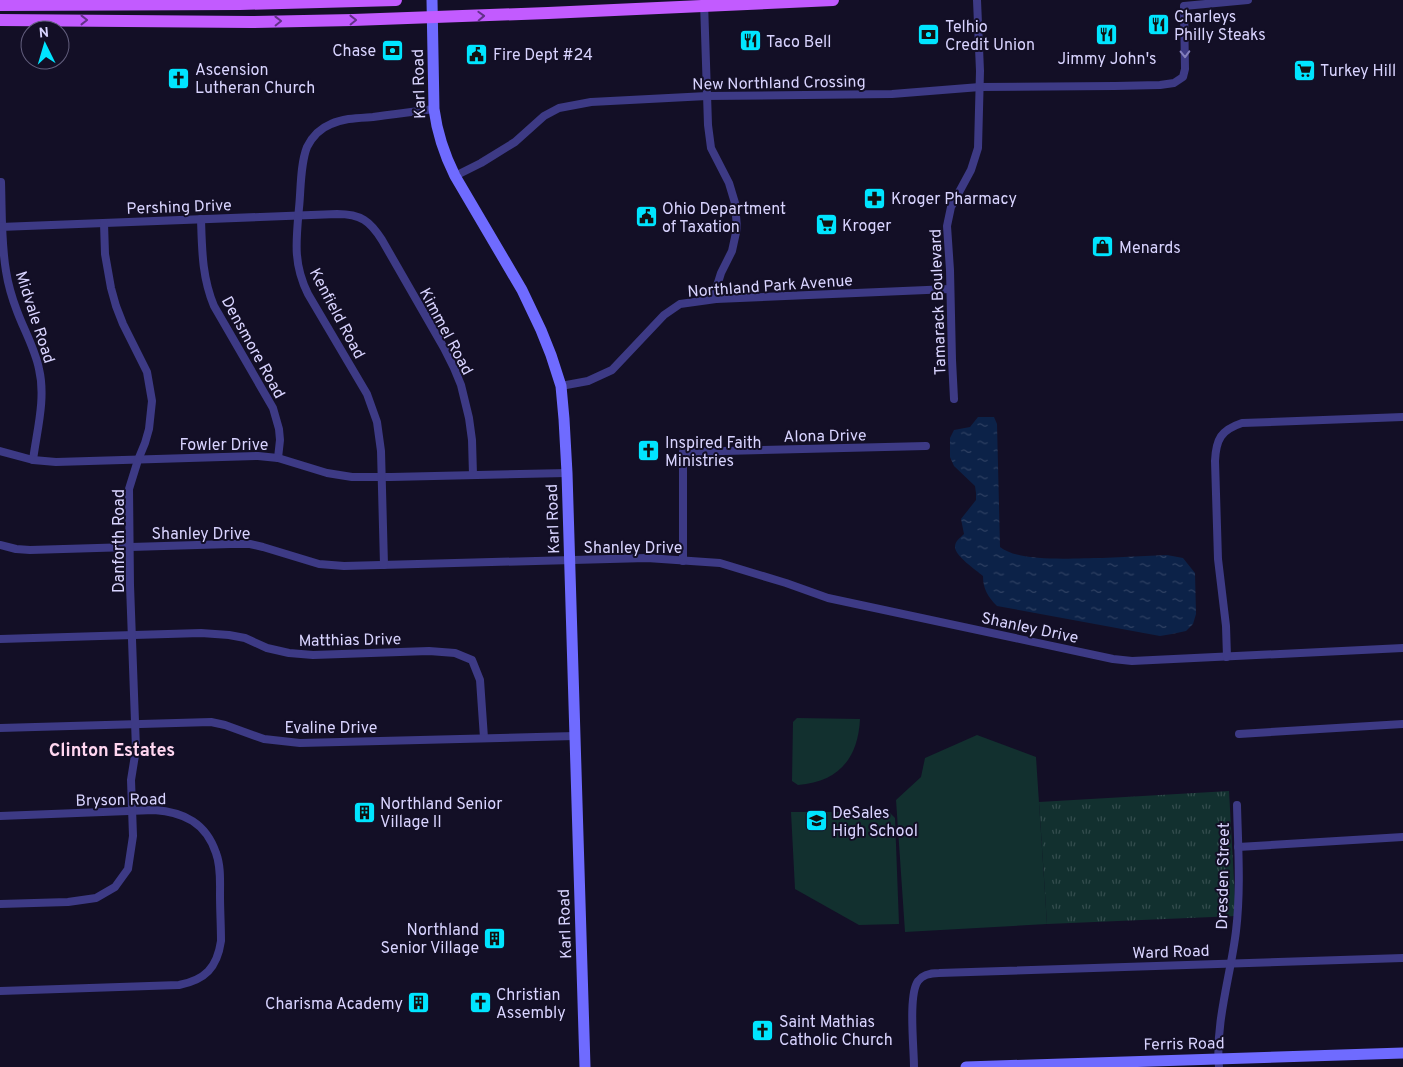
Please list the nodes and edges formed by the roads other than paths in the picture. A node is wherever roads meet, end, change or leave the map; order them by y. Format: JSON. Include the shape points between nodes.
{"nodes":[{"id":1,"x":396,"y":0,"type":"edge"},
{"id":2,"x":432,"y":0,"type":"edge"},
{"id":3,"x":832,"y":0,"type":"edge"},
{"id":4,"x":977,"y":0,"type":"edge"},
{"id":5,"x":1248,"y":0,"type":"edge"},
{"id":6,"x":240,"y":2,"type":"edge"},
{"id":7,"x":704,"y":3,"type":"edge"},
{"id":8,"x":0,"y":5,"type":"edge"},
{"id":9,"x":432,"y":18,"type":"junction"},
{"id":10,"x":0,"y":20,"type":"edge"},
{"id":11,"x":173,"y":21,"type":"junction"},
{"id":12,"x":980,"y":88,"type":"junction"},
{"id":13,"x":707,"y":96,"type":"junction"},
{"id":14,"x":434,"y":108,"type":"junction"},
{"id":15,"x":455,"y":176,"type":"junction"},
{"id":16,"x":1,"y":182,"type":"dead end"},
{"id":17,"x":299,"y":216,"type":"junction"},
{"id":18,"x":358,"y":216,"type":"joint"},
{"id":19,"x":201,"y":219,"type":"junction"},
{"id":20,"x":104,"y":223,"type":"junction"},
{"id":21,"x":1,"y":226,"type":"edge"},
{"id":22,"x":950,"y":290,"type":"junction"},
{"id":23,"x":716,"y":299,"type":"junction"},
{"id":24,"x":561,"y":386,"type":"junction"},
{"id":25,"x":954,"y":399,"type":"dead end"},
{"id":26,"x":1403,"y":417,"type":"edge"},
{"id":27,"x":926,"y":446,"type":"dead end"},
{"id":28,"x":0,"y":451,"type":"edge"},
{"id":29,"x":278,"y":458,"type":"junction"},
{"id":30,"x":33,"y":460,"type":"junction"},
{"id":31,"x":138,"y":460,"type":"junction"},
{"id":32,"x":567,"y":473,"type":"junction"},
{"id":33,"x":473,"y":475,"type":"junction"},
{"id":34,"x":382,"y":477,"type":"junction"},
{"id":35,"x":0,"y":545,"type":"edge"},
{"id":36,"x":130,"y":547,"type":"junction"},
{"id":37,"x":570,"y":560,"type":"junction"},
{"id":38,"x":682,"y":561,"type":"junction"},
{"id":39,"x":384,"y":565,"type":"junction"},
{"id":40,"x":132,"y":636,"type":"junction"},
{"id":41,"x":0,"y":639,"type":"edge"},
{"id":42,"x":1403,"y":648,"type":"edge"},
{"id":43,"x":1227,"y":658,"type":"junction"},
{"id":44,"x":135,"y":724,"type":"junction"},
{"id":45,"x":1403,"y":724,"type":"edge"},
{"id":46,"x":0,"y":728,"type":"edge"},
{"id":47,"x":1239,"y":734,"type":"dead end"},
{"id":48,"x":575,"y":736,"type":"junction"},
{"id":49,"x":484,"y":738,"type":"junction"},
{"id":50,"x":1237,"y":805,"type":"dead end"},
{"id":51,"x":132,"y":811,"type":"junction"},
{"id":52,"x":0,"y":816,"type":"edge"},
{"id":53,"x":1403,"y":837,"type":"edge"},
{"id":54,"x":1238,"y":847,"type":"junction"},
{"id":55,"x":0,"y":904,"type":"edge"},
{"id":56,"x":1403,"y":958,"type":"edge"},
{"id":57,"x":1230,"y":963,"type":"junction"},
{"id":58,"x":0,"y":991,"type":"edge"},
{"id":59,"x":1403,"y":1053,"type":"edge"},
{"id":60,"x":1219,"y":1063,"type":"edge"},
{"id":61,"x":1021,"y":1066,"type":"edge"},
{"id":62,"x":585,"y":1067,"type":"edge"},
{"id":63,"x":914,"y":1067,"type":"edge"},
{"id":64,"x":966,"y":1067,"type":"edge"}],
"edges":[{"from":1,"to":6,"type":"main road"},
{"from":2,"to":9,"type":"main road","name":"Karl Road"},
{"from":3,"to":7,"type":"main road"},
{"from":4,"to":12,"type":"street","name":"Tamarack Boulevard"},
{"from":5,"to":12,"type":"street","name":"New Northland Crossing","one_way":true,"via":[[1184,6],[1185,68],[1183,77],[1174,83]]},
{"from":6,"to":8,"type":"main road"},
{"from":6,"to":11,"type":"main road","via":[[238,9],[186,15]]},
{"from":9,"to":7,"type":"main road","one_way":true},
{"from":7,"to":13,"type":"street"},
{"from":11,"to":9,"type":"main road","one_way":true},
{"from":9,"to":14,"type":"main road","name":"Karl Road"},
{"from":10,"to":11,"type":"main road","one_way":true},
{"from":12,"to":13,"type":"street","name":"New Northland Crossing","via":[[892,94]]},
{"from":12,"to":22,"type":"street","name":"Tamarack Boulevard","via":[[978,148],[971,170],[951,207],[947,226]]},
{"from":13,"to":15,"type":"street","name":"New Northland Crossing","via":[[590,102],[559,108],[544,116],[515,142]]},
{"from":13,"to":23,"type":"street","via":[[711,148],[729,183],[737,228],[732,251],[716,289]]},
{"from":14,"to":15,"type":"main road","name":"Karl Road","via":[[440,139]]},
{"from":14,"to":17,"type":"street","name":"Kenfield Road","via":[[352,119],[332,124],[313,137],[304,160]]},
{"from":15,"to":24,"type":"main road","name":"Karl Road","via":[[528,302]]},
{"from":16,"to":21,"type":"street","name":"Midvale Road"},
{"from":17,"to":18,"type":"street","name":"Pershing Drive"},
{"from":17,"to":19,"type":"street","name":"Pershing Drive"},
{"from":17,"to":34,"type":"street","name":"Kenfield Road","via":[[296,250],[301,277],[370,402],[379,432]]},
{"from":18,"to":33,"type":"street","name":"Kimmel Road","via":[[374,228],[382,240],[451,360],[469,418]]},
{"from":19,"to":20,"type":"street","name":"Pershing Drive"},
{"from":19,"to":29,"type":"street","name":"Densmore Road","via":[[202,259],[208,293],[273,408],[279,429]]},
{"from":20,"to":21,"type":"street","name":"Pershing Drive"},
{"from":20,"to":31,"type":"street","name":"Danforth Road","via":[[105,254],[116,306],[143,362],[150,385],[152,418]]},
{"from":21,"to":30,"type":"street","name":"Midvale Road","via":[[11,292],[40,376],[41,404]]},
{"from":22,"to":23,"type":"street","name":"Northland Park Avenue"},
{"from":22,"to":25,"type":"street","name":"Tamarack Boulevard"},
{"from":23,"to":24,"type":"street","name":"Northland Park Avenue","via":[[680,304],[664,314],[612,370],[588,381]]},
{"from":24,"to":32,"type":"main road","name":"Karl Road"},
{"from":26,"to":43,"type":"street","via":[[1242,423],[1221,434],[1215,461],[1218,559]]},
{"from":27,"to":38,"type":"street","name":"Alona Drive","via":[[683,452]]},
{"from":28,"to":30,"type":"street","name":"Fowler Drive"},
{"from":29,"to":31,"type":"street","name":"Fowler Drive"},
{"from":29,"to":34,"type":"street","name":"Fowler Drive","via":[[327,473]]},
{"from":30,"to":31,"type":"street","name":"Fowler Drive"},
{"from":31,"to":36,"type":"street","name":"Danforth Road","via":[[129,490]]},
{"from":32,"to":33,"type":"street","name":"Fowler Drive"},
{"from":32,"to":37,"type":"main road","name":"Karl Road"},
{"from":33,"to":34,"type":"street","name":"Fowler Drive"},
{"from":34,"to":39,"type":"street","name":"Kenfield Road"},
{"from":35,"to":36,"type":"street","name":"Shanley Drive","via":[[30,550]]},
{"from":36,"to":39,"type":"street","name":"Shanley Drive","via":[[250,544],[319,564]]},
{"from":36,"to":40,"type":"street","name":"Danforth Road"},
{"from":37,"to":38,"type":"street","name":"Shanley Drive","via":[[647,558]]},
{"from":37,"to":39,"type":"street","name":"Shanley Drive"},
{"from":37,"to":48,"type":"main road","name":"Karl Road"},
{"from":38,"to":43,"type":"street","name":"Shanley Drive","via":[[720,563],[828,598],[1113,659]]},
{"from":40,"to":41,"type":"street","name":"Matthias Drive"},
{"from":40,"to":44,"type":"street","name":"Danforth Road"},
{"from":40,"to":49,"type":"street","name":"Matthias Drive","via":[[229,635],[268,648],[313,655],[455,653],[472,660],[480,680]]},
{"from":42,"to":43,"type":"street","name":"Shanley Drive"},
{"from":44,"to":46,"type":"street","name":"Evaline Drive"},
{"from":44,"to":49,"type":"street","name":"Evaline Drive","via":[[211,722],[264,740],[300,743]]},
{"from":44,"to":51,"type":"street","name":"Danforth Road"},
{"from":45,"to":47,"type":"street"},
{"from":48,"to":49,"type":"street","name":"Evaline Drive"},
{"from":48,"to":62,"type":"main road","name":"Karl Road"},
{"from":50,"to":54,"type":"street","name":"Dresden Street"},
{"from":51,"to":52,"type":"street","name":"Bryson Road"},
{"from":51,"to":55,"type":"street","name":"Danforth Road","via":[[133,836],[128,869],[115,887],[96,898]]},
{"from":51,"to":58,"type":"street","name":"Bryson Road","via":[[171,811],[186,816],[210,838],[219,869],[221,941],[215,963],[204,976],[179,985]]},
{"from":53,"to":54,"type":"street"},
{"from":54,"to":57,"type":"street","name":"Dresden Street","via":[[1238,913]]},
{"from":56,"to":57,"type":"street","name":"Ward Road"},
{"from":57,"to":60,"type":"street","name":"Dresden Street","via":[[1219,1038]]},
{"from":57,"to":63,"type":"street","name":"Ward Road","via":[[926,975],[919,979],[913,1001]]},
{"from":59,"to":60,"type":"main road","name":"Ferris Road"},
{"from":60,"to":61,"type":"main road","name":"Ferris Road","via":[[1138,1060]]},
{"from":61,"to":64,"type":"main road","name":"Ferris Road"}]}
